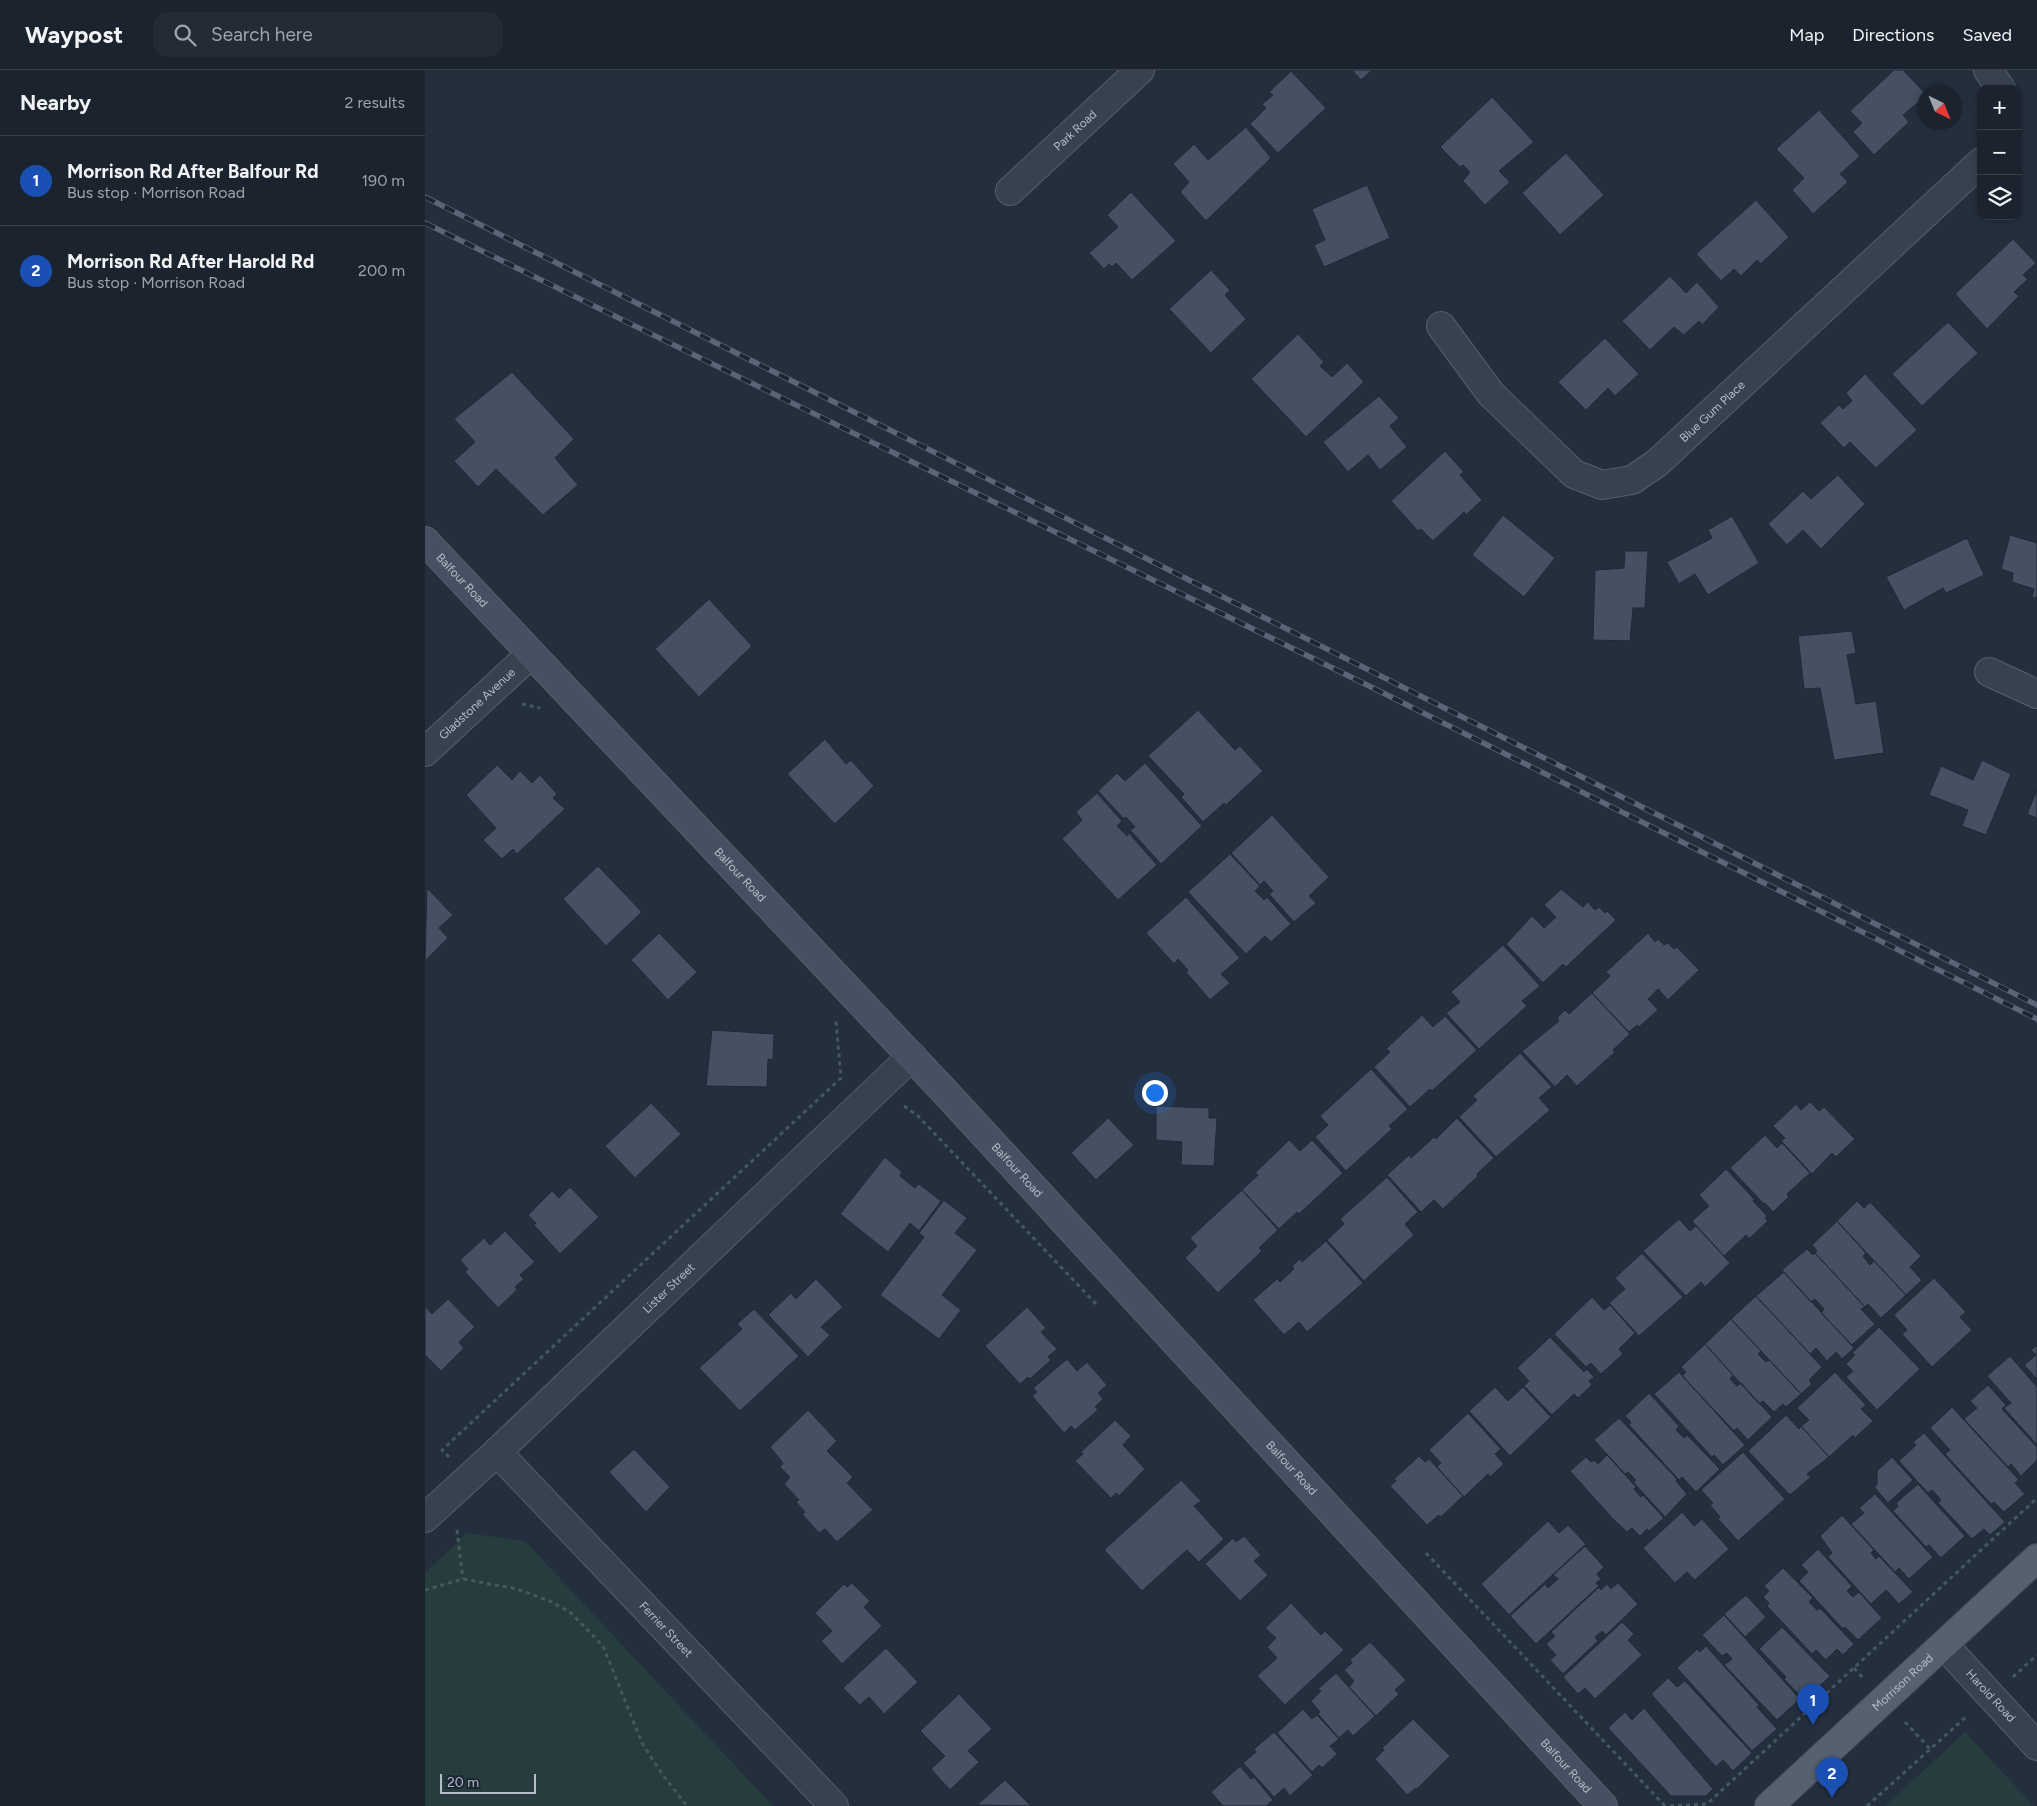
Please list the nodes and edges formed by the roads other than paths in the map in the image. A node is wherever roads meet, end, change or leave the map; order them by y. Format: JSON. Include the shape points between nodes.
{"nodes":[{"id":1,"x":1140,"y":70,"type":"edge"},
{"id":2,"x":1988,"y":70,"type":"edge"},
{"id":3,"x":1998,"y":85,"type":"edge"},
{"id":4,"x":1977,"y":166,"type":"edge"},
{"id":5,"x":1010,"y":191,"type":"dead end"},
{"id":6,"x":1441,"y":326,"type":"dead end"},
{"id":7,"x":425,"y":541,"type":"edge"},
{"id":8,"x":531,"y":654,"type":"junction"},
{"id":9,"x":1989,"y":672,"type":"dead end"},
{"id":10,"x":2037,"y":694,"type":"edge"},
{"id":11,"x":425,"y":752,"type":"edge"},
{"id":12,"x":912,"y":1056,"type":"junction"},
{"id":13,"x":497,"y":1452,"type":"junction"},
{"id":14,"x":425,"y":1518,"type":"edge"},
{"id":15,"x":2037,"y":1558,"type":"edge"},
{"id":16,"x":1944,"y":1645,"type":"junction"},
{"id":17,"x":2037,"y":1746,"type":"edge"},
{"id":18,"x":834,"y":1806,"type":"edge"},
{"id":19,"x":1603,"y":1806,"type":"edge"},
{"id":20,"x":1769,"y":1806,"type":"edge"}],
"edges":[{"from":1,"to":5,"type":"street","name":"Park Road"},
{"from":2,"to":3,"type":"street"},
{"from":4,"to":6,"type":"street","name":"Blue Gum Place","via":[[1657,463],[1632,480],[1602,485],[1574,474],[1491,394]]},
{"from":7,"to":8,"type":"main road","name":"Balfour Road"},
{"from":8,"to":11,"type":"street","name":"Gladstone Avenue"},
{"from":8,"to":12,"type":"main road","name":"Balfour Road"},
{"from":9,"to":10,"type":"street"},
{"from":12,"to":13,"type":"street","name":"Lister Street"},
{"from":12,"to":19,"type":"main road","name":"Balfour Road"},
{"from":13,"to":14,"type":"street","name":"Lister Street"},
{"from":13,"to":18,"type":"street","name":"Ferrier Street"},
{"from":15,"to":16,"type":"main road","name":"Morrison Road"},
{"from":16,"to":17,"type":"street","name":"Harold Road"},
{"from":16,"to":20,"type":"main road","name":"Morrison Road"}]}
